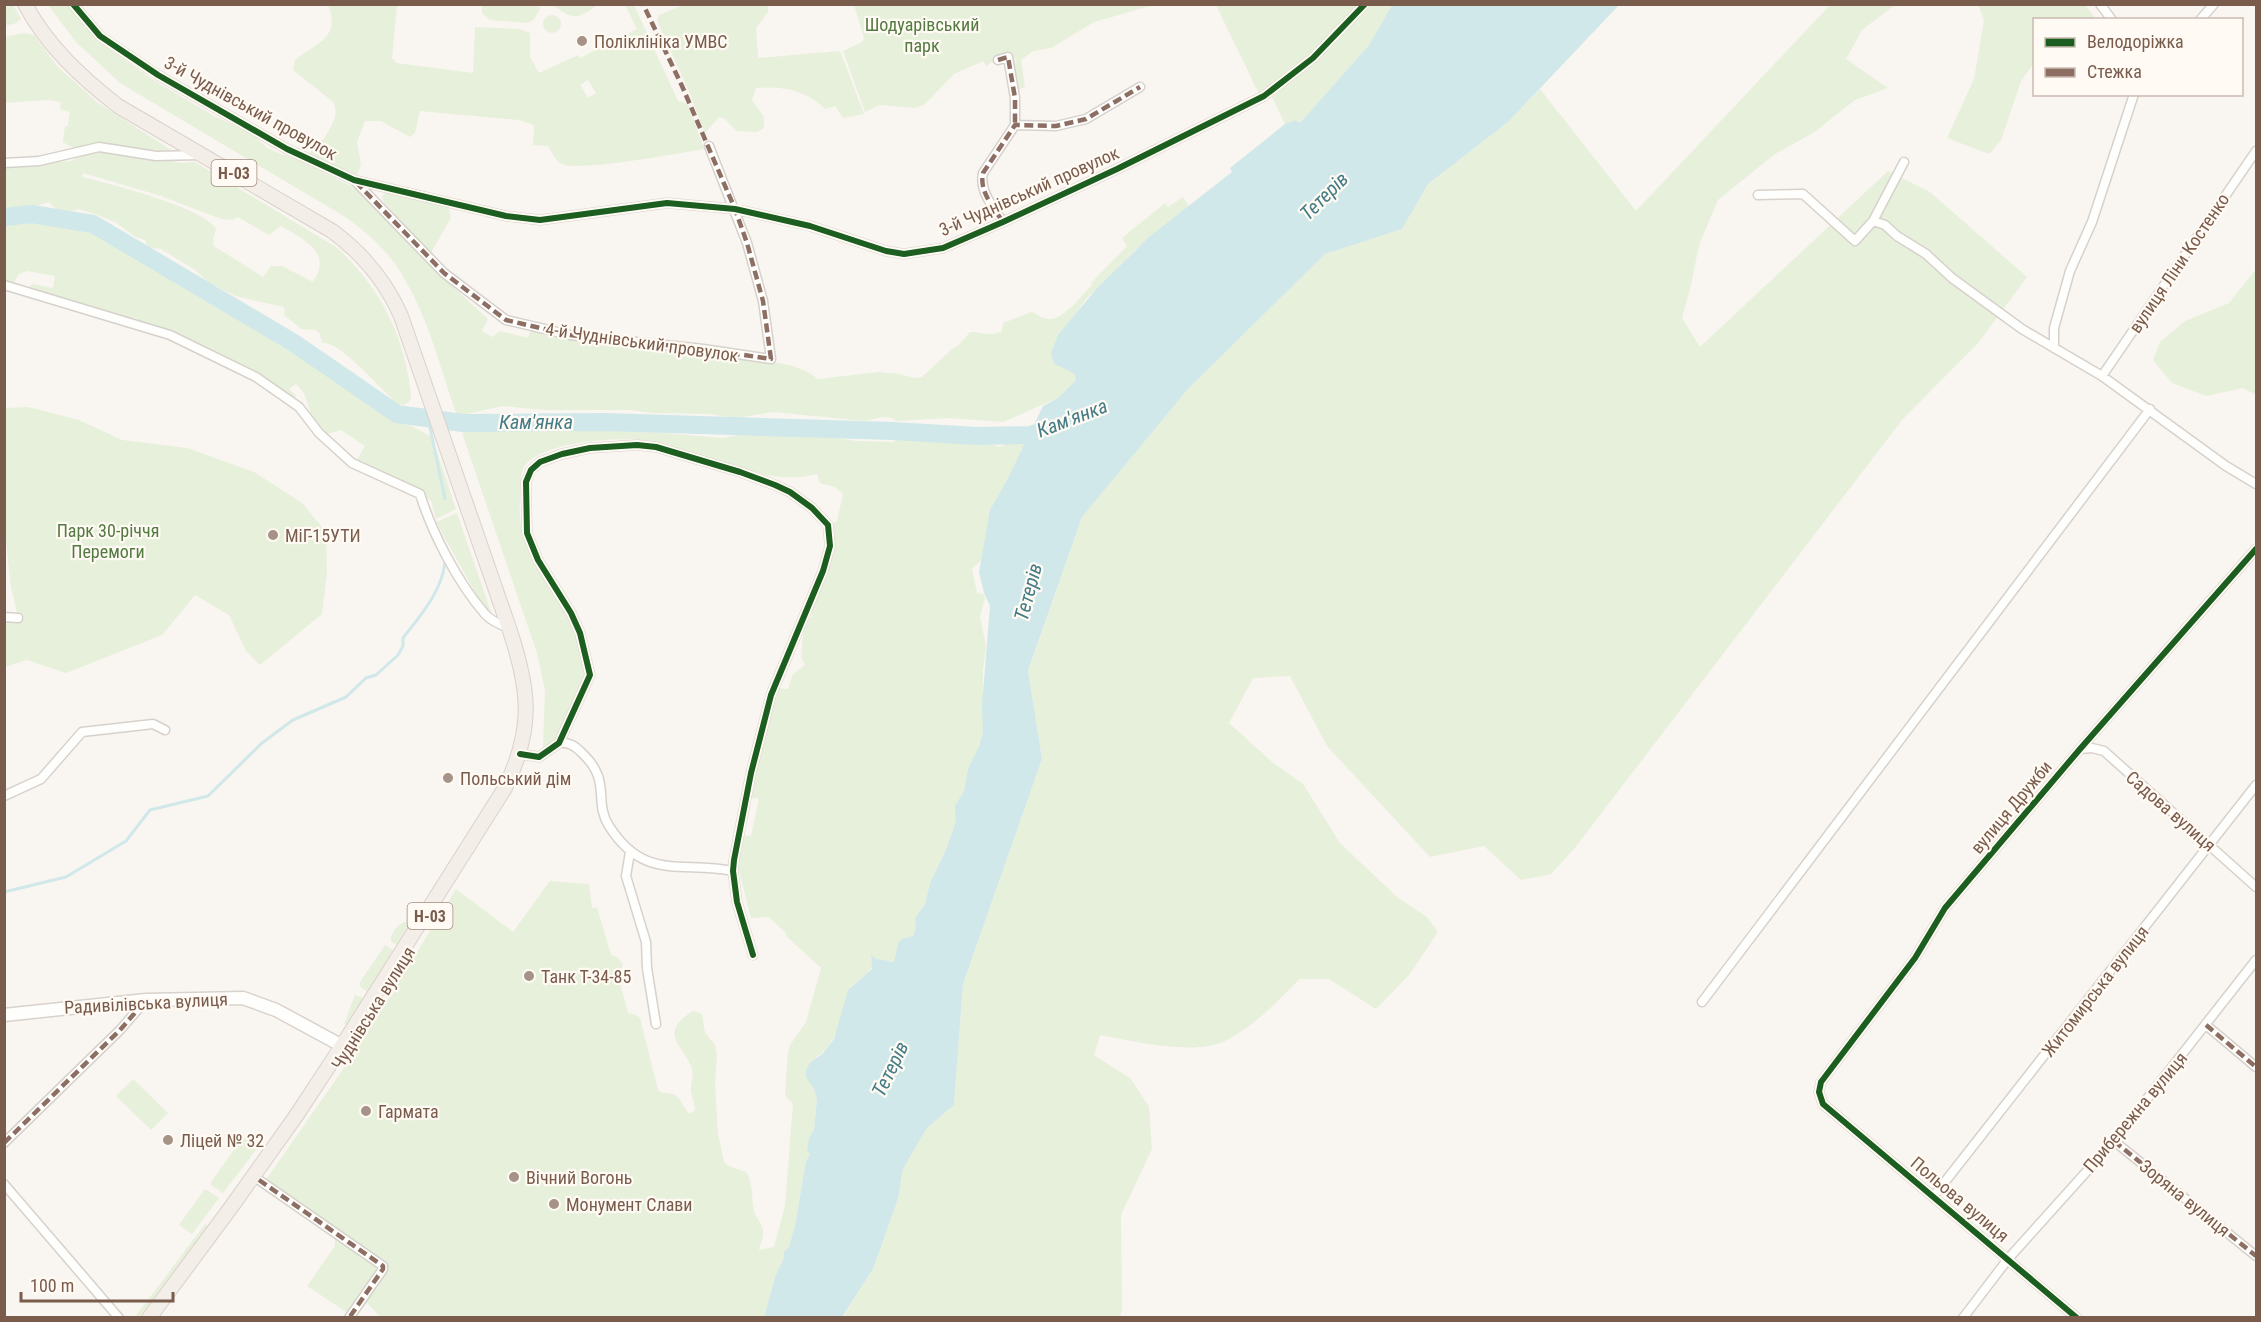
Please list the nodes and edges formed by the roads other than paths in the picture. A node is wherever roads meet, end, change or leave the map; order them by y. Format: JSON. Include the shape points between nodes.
{"nodes":[{"id":1,"x":25,"y":4,"type":"edge"},
{"id":2,"x":34,"y":4,"type":"edge"},
{"id":3,"x":73,"y":4,"type":"edge"},
{"id":4,"x":1365,"y":4,"type":"edge"},
{"id":5,"x":2100,"y":4,"type":"edge"},
{"id":6,"x":2214,"y":4,"type":"edge"},
{"id":7,"x":2110,"y":18,"type":"edge"},
{"id":8,"x":2202,"y":18,"type":"edge"},
{"id":9,"x":998,"y":60,"type":"dead end"},
{"id":10,"x":1140,"y":87,"type":"dead end"},
{"id":11,"x":2134,"y":97,"type":"edge"},
{"id":12,"x":1015,"y":125,"type":"junction"},
{"id":13,"x":709,"y":146,"type":"dead end"},
{"id":14,"x":2256,"y":151,"type":"edge"},
{"id":15,"x":202,"y":155,"type":"junction"},
{"id":16,"x":1904,"y":162,"type":"dead end"},
{"id":17,"x":4,"y":163,"type":"edge"},
{"id":18,"x":354,"y":180,"type":"junction"},
{"id":19,"x":1758,"y":195,"type":"dead end"},
{"id":20,"x":735,"y":209,"type":"junction"},
{"id":21,"x":1873,"y":221,"type":"junction"},
{"id":22,"x":1003,"y":222,"type":"junction"},
{"id":23,"x":4,"y":285,"type":"edge"},
{"id":24,"x":2054,"y":348,"type":"junction"},
{"id":25,"x":421,"y":359,"type":"junction"},
{"id":26,"x":2102,"y":376,"type":"junction"},
{"id":27,"x":2150,"y":409,"type":"junction"},
{"id":28,"x":459,"y":471,"type":"junction"},
{"id":29,"x":2256,"y":484,"type":"edge"},
{"id":30,"x":2256,"y":549,"type":"edge"},
{"id":31,"x":4,"y":617,"type":"edge"},
{"id":32,"x":18,"y":618,"type":"dead end"},
{"id":33,"x":509,"y":628,"type":"junction"},
{"id":34,"x":165,"y":730,"type":"dead end"},
{"id":35,"x":559,"y":743,"type":"junction"},
{"id":36,"x":2080,"y":748,"type":"junction"},
{"id":37,"x":523,"y":755,"type":"junction"},
{"id":38,"x":2256,"y":785,"type":"edge"},
{"id":39,"x":4,"y":796,"type":"edge"},
{"id":40,"x":2210,"y":844,"type":"junction"},
{"id":41,"x":630,"y":852,"type":"junction"},
{"id":42,"x":733,"y":871,"type":"junction"},
{"id":43,"x":2256,"y":887,"type":"edge"},
{"id":44,"x":753,"y":955,"type":"dead end"},
{"id":45,"x":2256,"y":960,"type":"edge"},
{"id":46,"x":146,"y":1000,"type":"junction"},
{"id":47,"x":1702,"y":1002,"type":"dead end"},
{"id":48,"x":4,"y":1015,"type":"edge"},
{"id":49,"x":656,"y":1023,"type":"dead end"},
{"id":50,"x":2206,"y":1025,"type":"junction"},
{"id":51,"x":345,"y":1048,"type":"junction"},
{"id":52,"x":2256,"y":1067,"type":"edge"},
{"id":53,"x":1823,"y":1104,"type":"joint"},
{"id":54,"x":2114,"y":1140,"type":"junction"},
{"id":55,"x":4,"y":1143,"type":"edge"},
{"id":56,"x":259,"y":1180,"type":"junction"},
{"id":57,"x":4,"y":1184,"type":"edge"},
{"id":58,"x":1933,"y":1197,"type":"junction"},
{"id":59,"x":2256,"y":1256,"type":"edge"},
{"id":60,"x":2007,"y":1259,"type":"junction"},
{"id":61,"x":119,"y":1317,"type":"edge"},
{"id":62,"x":149,"y":1317,"type":"edge"},
{"id":63,"x":157,"y":1317,"type":"edge"},
{"id":64,"x":349,"y":1317,"type":"edge"},
{"id":65,"x":1963,"y":1317,"type":"edge"},
{"id":66,"x":2077,"y":1317,"type":"edge"}],
"edges":[{"from":1,"to":15,"type":"main road","number":"Н-03","via":[[48,40],[90,84],[118,106]]},
{"from":2,"to":25,"type":"main road","number":"Н-03","via":[[66,49],[122,99],[328,219],[368,250],[404,304]]},
{"from":3,"to":18,"type":"street","name":"3-й Чуднівський провулок","via":[[100,36],[150,70],[287,149]]},
{"from":4,"to":22,"type":"street","name":"3-й Чуднівський провулок","via":[[1312,58],[1264,96]]},
{"from":5,"to":7,"type":"street"},
{"from":6,"to":8,"type":"street"},
{"from":9,"to":12,"type":"street","via":[[1008,57]]},
{"from":10,"to":12,"type":"street","via":[[1086,119],[1056,126]]},
{"from":11,"to":24,"type":"street","via":[[2092,222],[2070,271],[2054,328]]},
{"from":12,"to":22,"type":"street","via":[[981,180]]},
{"from":13,"to":20,"type":"street"},
{"from":14,"to":26,"type":"street","name":"вулиця Ліни Костенко"},
{"from":15,"to":17,"type":"street","via":[[156,156],[99,147],[39,161]]},
{"from":15,"to":25,"type":"main road","number":"Н-03","via":[[324,226],[359,253],[398,308]]},
{"from":16,"to":21,"type":"street"},
{"from":18,"to":20,"type":"street","name":"3-й Чуднівський провулок","via":[[506,216],[540,220],[667,203]]},
{"from":18,"to":20,"type":"street","name":"4-й Чуднівський провулок","via":[[444,273],[506,320],[570,335],[771,359],[762,302]]},
{"from":19,"to":21,"type":"street","via":[[1803,194],[1855,241]]},
{"from":20,"to":22,"type":"street","name":"3-й Чуднівський провулок","via":[[904,254],[943,248]]},
{"from":21,"to":24,"type":"street","via":[[1885,225],[1991,307]]},
{"from":23,"to":33,"type":"street","via":[[170,334],[256,377],[299,407],[319,433],[352,463],[420,494],[430,524],[458,575],[486,615]]},
{"from":24,"to":26,"type":"street"},
{"from":25,"to":28,"type":"main road","number":"Н-03"},
{"from":26,"to":27,"type":"street"},
{"from":27,"to":29,"type":"street"},
{"from":27,"to":47,"type":"street"},
{"from":28,"to":33,"type":"main road","name":"Чуднівська вулиця","number":"Н-03"},
{"from":28,"to":37,"type":"main road","name":"Чуднівська вулиця","number":"Н-03","via":[[528,661],[534,692],[531,737]]},
{"from":30,"to":36,"type":"street","name":"вулиця Дружби"},
{"from":31,"to":32,"type":"street"},
{"from":33,"to":37,"type":"main road","name":"Чуднівська вулиця","number":"Н-03","via":[[526,688]]},
{"from":34,"to":39,"type":"street","via":[[153,724],[82,732],[41,779]]},
{"from":35,"to":37,"type":"street","via":[[540,757]]},
{"from":35,"to":41,"type":"street","via":[[576,747],[596,770],[602,787],[603,814]]},
{"from":35,"to":42,"type":"street","via":[[590,675],[580,633],[527,533],[526,482],[531,470],[540,462],[590,448],[649,447],[740,472],[802,500],[828,525],[830,546],[771,695],[746,796]]},
{"from":36,"to":40,"type":"street","name":"Садова вулиця","via":[[2104,751]]},
{"from":36,"to":53,"type":"street","name":"вулиця Дружби","via":[[1945,908],[1915,958],[1821,1082]]},
{"from":37,"to":51,"type":"main road","name":"Чуднівська вулиця","number":"Н-03","via":[[522,770],[508,796]]},
{"from":38,"to":40,"type":"street","name":"Житомирська вулиця"},
{"from":40,"to":43,"type":"street","name":"Садова вулиця"},
{"from":40,"to":58,"type":"street","name":"Житомирська вулиця"},
{"from":41,"to":42,"type":"street","via":[[661,866]]},
{"from":41,"to":49,"type":"street","via":[[626,876],[646,942]]},
{"from":42,"to":44,"type":"street","via":[[737,902]]},
{"from":45,"to":50,"type":"street","name":"Прибережна вулиця"},
{"from":46,"to":48,"type":"street","name":"Радивілівська вулиця"},
{"from":46,"to":51,"type":"street","name":"Радивілівська вулиця","via":[[243,998],[276,1010]]},
{"from":46,"to":55,"type":"street"},
{"from":50,"to":52,"type":"street"},
{"from":50,"to":54,"type":"street","name":"Прибережна вулиця"},
{"from":51,"to":56,"type":"main road","name":"Чуднівська вулиця","number":"Н-03"},
{"from":51,"to":62,"type":"main road","name":"Чуднівська вулиця","number":"Н-03"},
{"from":53,"to":58,"type":"street","name":"Польова вулиця"},
{"from":54,"to":59,"type":"street","name":"Зоряна вулиця"},
{"from":54,"to":60,"type":"street","name":"Прибережна вулиця"},
{"from":56,"to":63,"type":"main road","name":"Чуднівська вулиця","number":"Н-03"},
{"from":56,"to":64,"type":"street","via":[[383,1266]]},
{"from":57,"to":61,"type":"street"},
{"from":58,"to":60,"type":"street","name":"Польова вулиця"},
{"from":60,"to":65,"type":"street","name":"Прибережна вулиця"},
{"from":60,"to":66,"type":"street","name":"Польова вулиця"}]}
